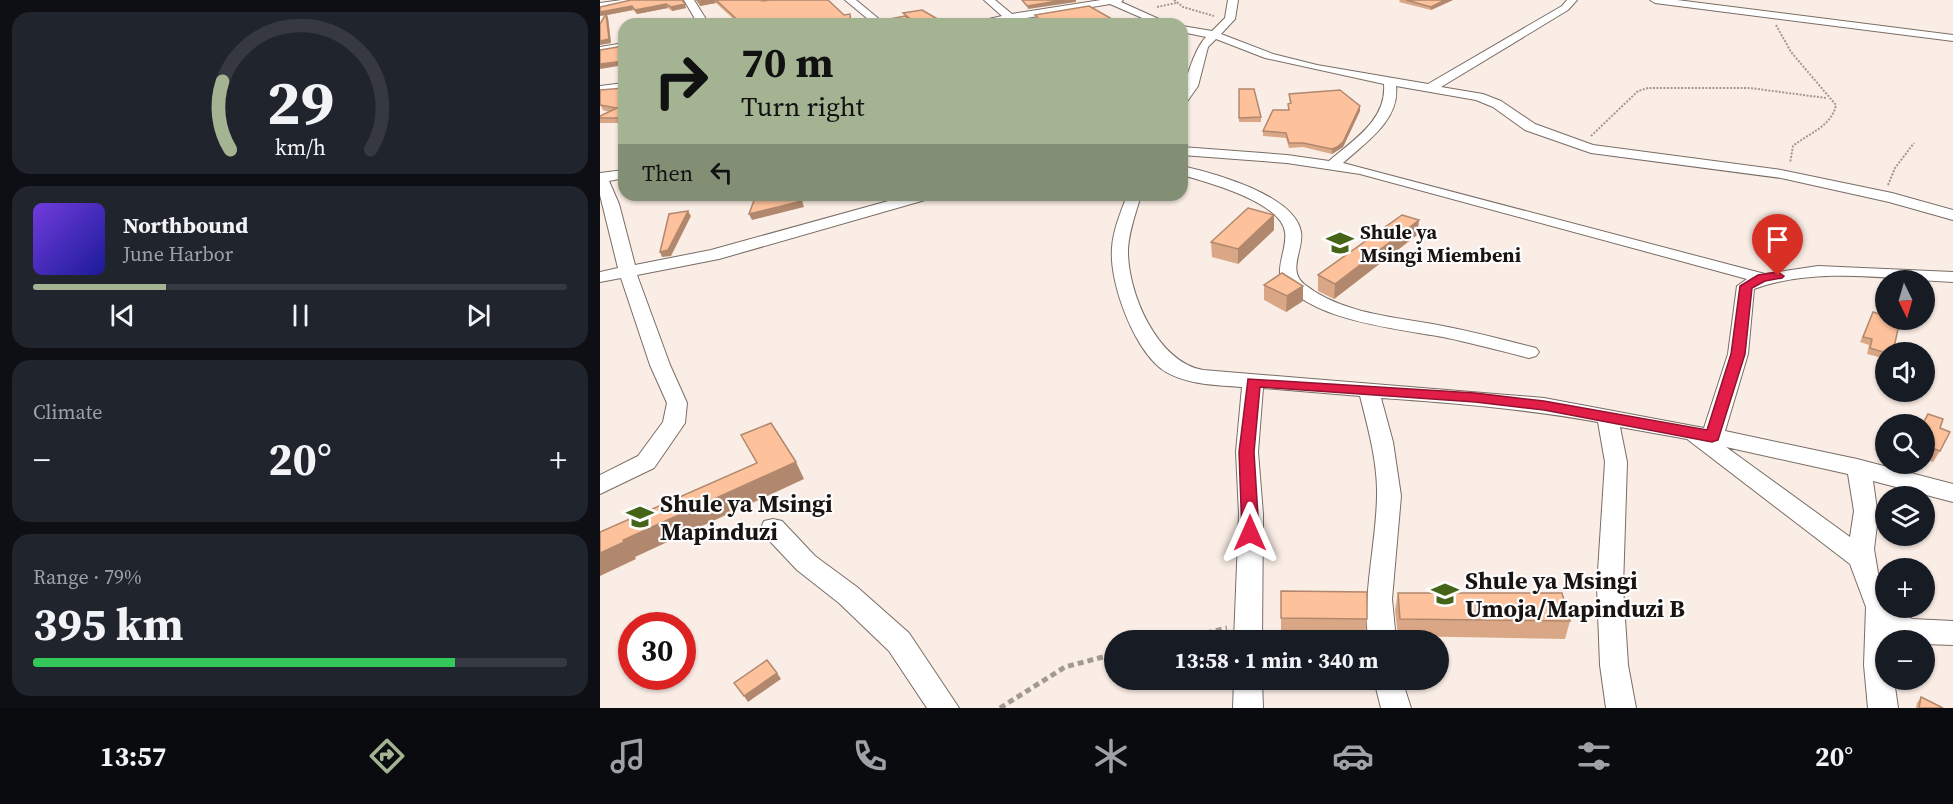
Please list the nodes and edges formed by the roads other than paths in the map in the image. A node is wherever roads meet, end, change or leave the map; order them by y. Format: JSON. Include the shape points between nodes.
{"nodes":[{"id":1,"x":642,"y":0,"type":"edge"},
{"id":2,"x":689,"y":0,"type":"edge"},
{"id":3,"x":867,"y":0,"type":"edge"},
{"id":4,"x":989,"y":0,"type":"edge"},
{"id":5,"x":1233,"y":0,"type":"edge"},
{"id":6,"x":1572,"y":0,"type":"edge"},
{"id":7,"x":1655,"y":0,"type":"edge"},
{"id":8,"x":852,"y":1,"type":"edge"},
{"id":9,"x":1109,"y":1,"type":"edge"},
{"id":10,"x":600,"y":6,"type":"edge"},
{"id":11,"x":698,"y":18,"type":"edge"},
{"id":12,"x":873,"y":18,"type":"edge"},
{"id":13,"x":1010,"y":18,"type":"joint"},
{"id":14,"x":1150,"y":18,"type":"edge"},
{"id":15,"x":1188,"y":30,"type":"edge"},
{"id":16,"x":1212,"y":35,"type":"junction"},
{"id":17,"x":1953,"y":38,"type":"edge"},
{"id":18,"x":618,"y":47,"type":"edge"},
{"id":19,"x":600,"y":50,"type":"edge"},
{"id":20,"x":1200,"y":57,"type":"junction"},
{"id":21,"x":1188,"y":60,"type":"edge"},
{"id":22,"x":1390,"y":81,"type":"junction"},
{"id":23,"x":1432,"y":87,"type":"junction"},
{"id":24,"x":618,"y":88,"type":"edge"},
{"id":25,"x":600,"y":90,"type":"edge"},
{"id":26,"x":1188,"y":92,"type":"edge"},
{"id":27,"x":1188,"y":153,"type":"edge"},
{"id":28,"x":1333,"y":165,"type":"junction"},
{"id":29,"x":1188,"y":172,"type":"edge"},
{"id":30,"x":618,"y":176,"type":"edge"},
{"id":31,"x":601,"y":183,"type":"edge"},
{"id":32,"x":906,"y":201,"type":"edge"},
{"id":33,"x":1132,"y":201,"type":"edge"},
{"id":34,"x":1953,"y":216,"type":"edge"},
{"id":35,"x":628,"y":272,"type":"junction"},
{"id":36,"x":600,"y":277,"type":"edge"},
{"id":37,"x":1953,"y":277,"type":"edge"},
{"id":38,"x":1762,"y":278,"type":"junction"},
{"id":39,"x":1528,"y":352,"type":"dead end"},
{"id":40,"x":1253,"y":382,"type":"junction"},
{"id":41,"x":1369,"y":391,"type":"junction"},
{"id":42,"x":1608,"y":417,"type":"junction"},
{"id":43,"x":1702,"y":435,"type":"junction"},
{"id":44,"x":1857,"y":467,"type":"junction"},
{"id":45,"x":600,"y":485,"type":"edge"},
{"id":46,"x":1953,"y":493,"type":"edge"},
{"id":47,"x":773,"y":528,"type":"dead end"},
{"id":48,"x":1864,"y":561,"type":"junction"},
{"id":49,"x":1875,"y":598,"type":"edge"},
{"id":50,"x":1879,"y":618,"type":"edge"},
{"id":51,"x":1888,"y":618,"type":"edge"},
{"id":52,"x":1248,"y":630,"type":"edge"},
{"id":53,"x":1381,"y":630,"type":"edge"},
{"id":54,"x":1953,"y":633,"type":"edge"},
{"id":55,"x":1248,"y":690,"type":"edge"},
{"id":56,"x":1391,"y":690,"type":"edge"},
{"id":57,"x":944,"y":708,"type":"edge"},
{"id":58,"x":1248,"y":708,"type":"edge"},
{"id":59,"x":1396,"y":708,"type":"edge"},
{"id":60,"x":1620,"y":708,"type":"edge"},
{"id":61,"x":1883,"y":708,"type":"edge"}],
"edges":[{"from":1,"to":10,"type":"street"},
{"from":2,"to":11,"type":"street"},
{"from":3,"to":8,"type":"street"},
{"from":4,"to":13,"type":"street"},
{"from":5,"to":16,"type":"street","via":[[1230,19]]},
{"from":6,"to":23,"type":"street","via":[[1565,8]]},
{"from":7,"to":17,"type":"street"},
{"from":8,"to":12,"type":"street"},
{"from":9,"to":13,"type":"street"},
{"from":9,"to":14,"type":"street"},
{"from":15,"to":16,"type":"street"},
{"from":16,"to":20,"type":"street"},
{"from":16,"to":22,"type":"street","via":[[1279,58]]},
{"from":18,"to":19,"type":"street"},
{"from":20,"to":21,"type":"street"},
{"from":20,"to":26,"type":"street"},
{"from":22,"to":23,"type":"street"},
{"from":22,"to":28,"type":"street","via":[[1391,106],[1383,118]]},
{"from":23,"to":34,"type":"street","via":[[1479,96],[1530,127],[1608,153],[1715,163],[1788,175]]},
{"from":24,"to":25,"type":"street"},
{"from":27,"to":28,"type":"street"},
{"from":28,"to":38,"type":"street"},
{"from":29,"to":39,"type":"street","via":[[1264,200],[1287,216],[1293,232],[1287,260],[1289,272],[1296,286],[1324,302],[1355,313]]},
{"from":30,"to":31,"type":"street"},
{"from":31,"to":35,"type":"street"},
{"from":32,"to":35,"type":"street","via":[[713,255]]},
{"from":33,"to":40,"type":"street","via":[[1119,252],[1126,286],[1145,336],[1168,364],[1184,371]]},
{"from":35,"to":36,"type":"street"},
{"from":35,"to":45,"type":"street","via":[[677,403],[674,423],[646,462]]},
{"from":37,"to":38,"type":"street","via":[[1846,273]]},
{"from":38,"to":43,"type":"street","via":[[1746,286],[1738,354]]},
{"from":40,"to":41,"type":"street"},
{"from":40,"to":52,"type":"street","via":[[1247,452],[1251,514]]},
{"from":41,"to":42,"type":"street","via":[[1475,398]]},
{"from":41,"to":53,"type":"street","via":[[1382,442],[1389,496],[1379,599]]},
{"from":42,"to":43,"type":"street"},
{"from":42,"to":60,"type":"street","via":[[1616,462],[1610,587]]},
{"from":43,"to":44,"type":"street"},
{"from":43,"to":48,"type":"street"},
{"from":44,"to":46,"type":"street"},
{"from":44,"to":48,"type":"street","via":[[1864,487]]},
{"from":47,"to":57,"type":"street","via":[[806,563],[899,642]]},
{"from":48,"to":49,"type":"street"},
{"from":50,"to":61,"type":"street"},
{"from":51,"to":54,"type":"street","via":[[1911,631]]},
{"from":55,"to":58,"type":"street"},
{"from":56,"to":59,"type":"street"}]}
